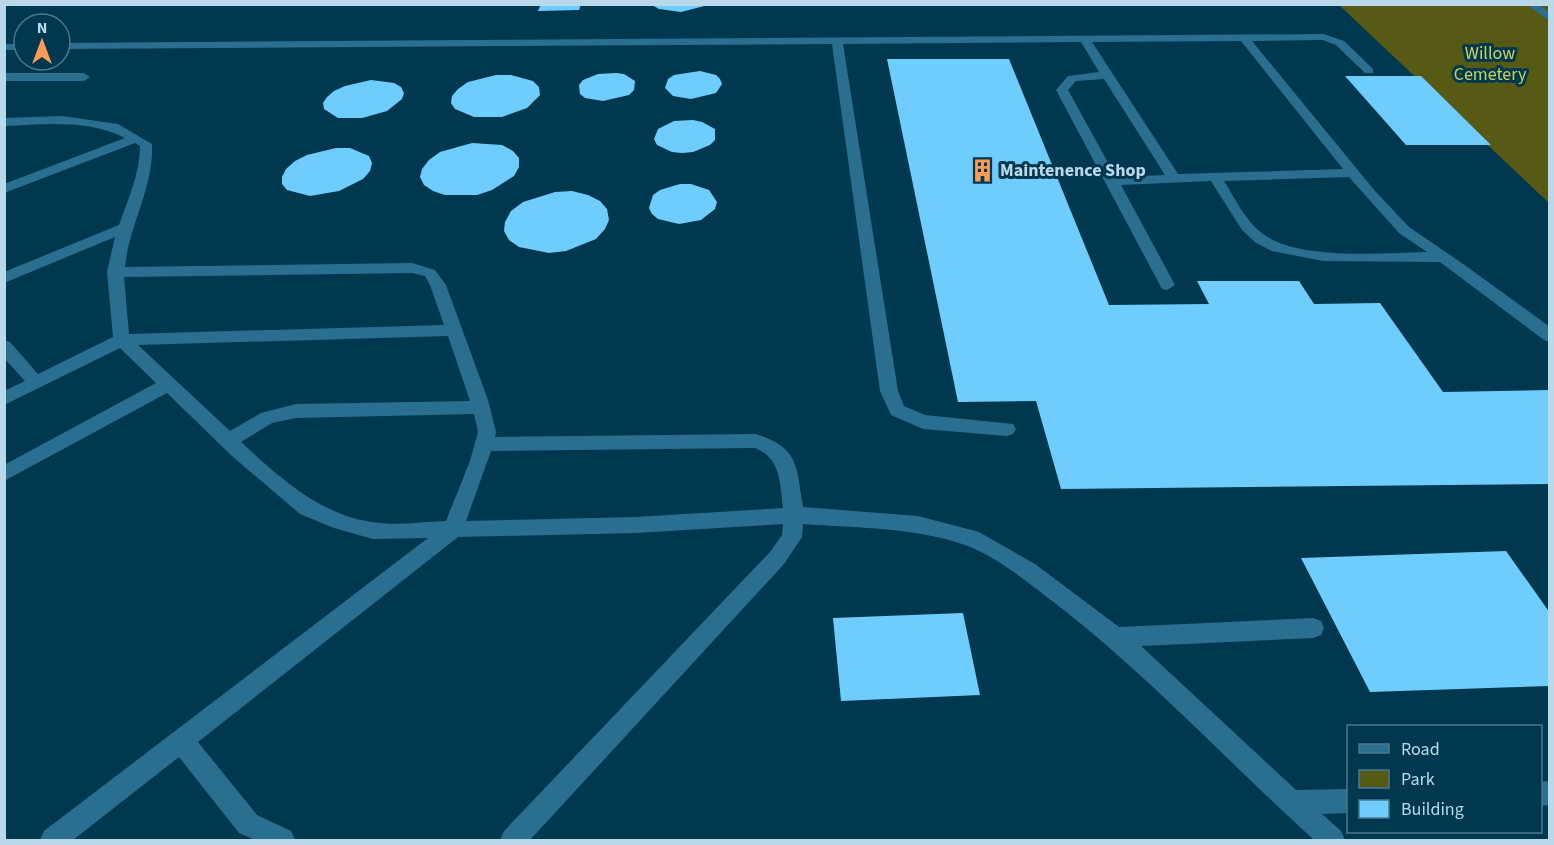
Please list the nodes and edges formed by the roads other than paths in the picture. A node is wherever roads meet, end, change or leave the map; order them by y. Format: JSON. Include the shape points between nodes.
{"nodes":[{"id":1,"x":1531,"y":4,"type":"edge"},
{"id":2,"x":1550,"y":18,"type":"edge"},
{"id":3,"x":1244,"y":38,"type":"junction"},
{"id":4,"x":1084,"y":39,"type":"junction"},
{"id":5,"x":837,"y":40,"type":"junction"},
{"id":6,"x":72,"y":46,"type":"edge"},
{"id":7,"x":1369,"y":71,"type":"dead end"},
{"id":8,"x":1107,"y":75,"type":"junction"},
{"id":9,"x":4,"y":77,"type":"edge"},
{"id":10,"x":84,"y":77,"type":"dead end"},
{"id":11,"x":4,"y":122,"type":"edge"},
{"id":12,"x":136,"y":138,"type":"junction"},
{"id":13,"x":1353,"y":173,"type":"junction"},
{"id":14,"x":1215,"y":177,"type":"junction"},
{"id":15,"x":1174,"y":179,"type":"junction"},
{"id":16,"x":1112,"y":181,"type":"junction"},
{"id":17,"x":4,"y":189,"type":"edge"},
{"id":18,"x":125,"y":228,"type":"junction"},
{"id":19,"x":1443,"y":256,"type":"junction"},
{"id":20,"x":115,"y":272,"type":"junction"},
{"id":21,"x":4,"y":278,"type":"edge"},
{"id":22,"x":1167,"y":285,"type":"dead end"},
{"id":23,"x":454,"y":330,"type":"junction"},
{"id":24,"x":1550,"y":336,"type":"edge"},
{"id":25,"x":122,"y":340,"type":"junction"},
{"id":26,"x":4,"y":346,"type":"edge"},
{"id":27,"x":36,"y":383,"type":"junction"},
{"id":28,"x":168,"y":384,"type":"junction"},
{"id":29,"x":4,"y":399,"type":"edge"},
{"id":30,"x":480,"y":407,"type":"junction"},
{"id":31,"x":1007,"y":429,"type":"dead end"},
{"id":32,"x":228,"y":441,"type":"junction"},
{"id":33,"x":484,"y":444,"type":"junction"},
{"id":34,"x":4,"y":474,"type":"edge"},
{"id":35,"x":794,"y":515,"type":"junction"},
{"id":36,"x":452,"y":531,"type":"junction"},
{"id":37,"x":1313,"y":628,"type":"dead end"},
{"id":38,"x":1115,"y":637,"type":"junction"},
{"id":39,"x":182,"y":741,"type":"junction"},
{"id":40,"x":1347,"y":801,"type":"edge"},
{"id":41,"x":1291,"y":804,"type":"junction"},
{"id":42,"x":53,"y":840,"type":"edge"},
{"id":43,"x":282,"y":840,"type":"edge"},
{"id":44,"x":513,"y":840,"type":"edge"},
{"id":45,"x":1332,"y":840,"type":"edge"}],
"edges":[{"from":1,"to":2,"type":"lane"},
{"from":3,"to":4,"type":"lane"},
{"from":3,"to":7,"type":"lane","via":[[1334,39]]},
{"from":3,"to":13,"type":"lane"},
{"from":4,"to":5,"type":"lane"},
{"from":4,"to":8,"type":"lane"},
{"from":5,"to":6,"type":"lane"},
{"from":5,"to":31,"type":"lane","via":[[889,391],[897,410],[923,422]]},
{"from":8,"to":15,"type":"lane"},
{"from":8,"to":16,"type":"lane","via":[[1072,78],[1062,90]]},
{"from":9,"to":10,"type":"lane"},
{"from":11,"to":12,"type":"lane","via":[[62,120],[114,127]]},
{"from":12,"to":17,"type":"lane"},
{"from":12,"to":18,"type":"lane","via":[[146,144],[147,160],[142,188]]},
{"from":13,"to":14,"type":"lane"},
{"from":13,"to":19,"type":"lane","via":[[1404,230]]},
{"from":14,"to":15,"type":"lane"},
{"from":14,"to":19,"type":"lane","via":[[1241,218],[1262,240],[1287,250],[1315,256]]},
{"from":15,"to":16,"type":"lane"},
{"from":16,"to":22,"type":"lane"},
{"from":18,"to":20,"type":"lane"},
{"from":18,"to":21,"type":"lane"},
{"from":19,"to":24,"type":"lane"},
{"from":20,"to":23,"type":"lane","via":[[412,268],[430,273]]},
{"from":20,"to":25,"type":"lane"},
{"from":23,"to":25,"type":"lane"},
{"from":23,"to":30,"type":"lane"},
{"from":25,"to":27,"type":"lane"},
{"from":25,"to":28,"type":"lane"},
{"from":26,"to":27,"type":"lane"},
{"from":27,"to":29,"type":"lane"},
{"from":28,"to":32,"type":"lane"},
{"from":28,"to":34,"type":"lane"},
{"from":30,"to":32,"type":"lane","via":[[296,411],[267,417]]},
{"from":30,"to":33,"type":"lane","via":[[487,432]]},
{"from":32,"to":36,"type":"lane","via":[[307,508],[341,522],[374,531]]},
{"from":33,"to":35,"type":"lane","via":[[756,441],[771,447],[786,464]]},
{"from":33,"to":36,"type":"lane"},
{"from":35,"to":36,"type":"lane"},
{"from":35,"to":38,"type":"lane","via":[[918,524],[972,538],[1028,570]]},
{"from":35,"to":44,"type":"lane","via":[[792,537],[777,558]]},
{"from":36,"to":39,"type":"lane"},
{"from":37,"to":38,"type":"lane"},
{"from":38,"to":41,"type":"lane"},
{"from":39,"to":42,"type":"lane"},
{"from":39,"to":43,"type":"lane","via":[[248,824]]},
{"from":40,"to":41,"type":"lane"},
{"from":41,"to":45,"type":"lane"}]}
